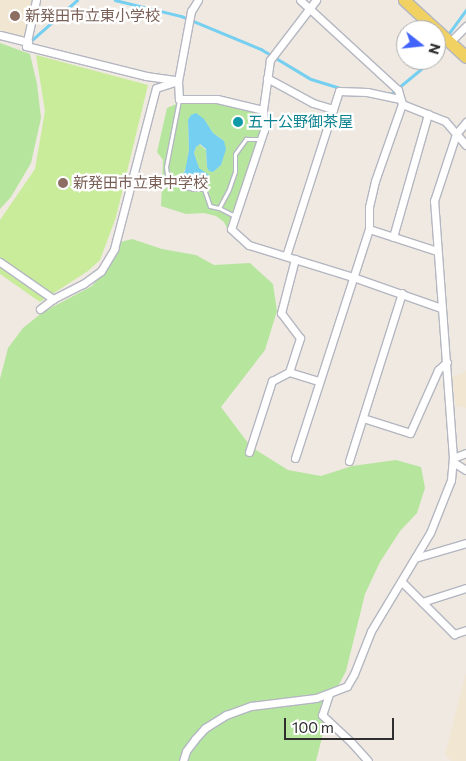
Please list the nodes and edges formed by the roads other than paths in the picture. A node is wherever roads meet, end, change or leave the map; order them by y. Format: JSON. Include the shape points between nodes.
{"nodes":[{"id":1,"x":36,"y":0,"type":"edge"},
{"id":2,"x":198,"y":0,"type":"edge"},
{"id":3,"x":300,"y":0,"type":"edge"},
{"id":4,"x":316,"y":0,"type":"edge"},
{"id":5,"x":404,"y":0,"type":"edge"},
{"id":6,"x":308,"y":8,"type":"junction"},
{"id":7,"x":466,"y":26,"type":"edge"},
{"id":8,"x":0,"y":35,"type":"edge"},
{"id":9,"x":28,"y":42,"type":"junction"},
{"id":10,"x":450,"y":42,"type":"junction"},
{"id":11,"x":466,"y":57,"type":"edge"},
{"id":12,"x":268,"y":78,"type":"junction"},
{"id":13,"x":178,"y":80,"type":"junction"},
{"id":14,"x":179,"y":99,"type":"junction"},
{"id":15,"x":401,"y":102,"type":"junction"},
{"id":16,"x":333,"y":109,"type":"junction"},
{"id":17,"x":263,"y":110,"type":"junction"},
{"id":18,"x":428,"y":114,"type":"junction"},
{"id":19,"x":466,"y":122,"type":"edge"},
{"id":20,"x":456,"y":134,"type":"junction"},
{"id":21,"x":261,"y":139,"type":"junction"},
{"id":22,"x":466,"y":145,"type":"edge"},
{"id":23,"x":219,"y":208,"type":"junction"},
{"id":24,"x":235,"y":216,"type":"junction"},
{"id":25,"x":368,"y":228,"type":"junction"},
{"id":26,"x":393,"y":236,"type":"junction"},
{"id":27,"x":437,"y":251,"type":"junction"},
{"id":28,"x":286,"y":256,"type":"junction"},
{"id":29,"x":296,"y":259,"type":"junction"},
{"id":30,"x":0,"y":262,"type":"edge"},
{"id":31,"x":353,"y":277,"type":"junction"},
{"id":32,"x":402,"y":293,"type":"junction"},
{"id":33,"x":53,"y":299,"type":"junction"},
{"id":34,"x":441,"y":308,"type":"junction"},
{"id":35,"x":40,"y":309,"type":"dead end"},
{"id":36,"x":447,"y":362,"type":"junction"},
{"id":37,"x":289,"y":372,"type":"junction"},
{"id":38,"x":319,"y":382,"type":"junction"},
{"id":39,"x":363,"y":418,"type":"junction"},
{"id":40,"x":249,"y":452,"type":"dead end"},
{"id":41,"x":466,"y":453,"type":"edge"},
{"id":42,"x":295,"y":458,"type":"dead end"},
{"id":43,"x":453,"y":460,"type":"junction"},
{"id":44,"x":349,"y":461,"type":"dead end"},
{"id":45,"x":466,"y":470,"type":"edge"},
{"id":46,"x":466,"y":543,"type":"edge"},
{"id":47,"x":416,"y":558,"type":"junction"},
{"id":48,"x":402,"y":582,"type":"junction"},
{"id":49,"x":466,"y":588,"type":"edge"},
{"id":50,"x":422,"y":602,"type":"junction"},
{"id":51,"x":466,"y":630,"type":"edge"},
{"id":52,"x":329,"y":694,"type":"junction"},
{"id":53,"x":183,"y":761,"type":"edge"},
{"id":54,"x":368,"y":761,"type":"edge"}],
"edges":[{"from":1,"to":9,"type":"street"},
{"from":2,"to":13,"type":"street","via":[[191,11]]},
{"from":3,"to":6,"type":"street"},
{"from":4,"to":6,"type":"street"},
{"from":5,"to":10,"type":"main road"},
{"from":6,"to":12,"type":"street","via":[[270,60]]},
{"from":6,"to":15,"type":"street","via":[[398,90]]},
{"from":7,"to":10,"type":"street"},
{"from":8,"to":9,"type":"street"},
{"from":9,"to":13,"type":"street","via":[[26,46],[146,76]]},
{"from":10,"to":11,"type":"main road"},
{"from":12,"to":16,"type":"street","via":[[312,103]]},
{"from":12,"to":17,"type":"street"},
{"from":13,"to":14,"type":"street"},
{"from":13,"to":33,"type":"street","via":[[156,88],[114,249],[101,271]]},
{"from":14,"to":17,"type":"street","via":[[217,100]]},
{"from":14,"to":23,"type":"lane","via":[[167,174],[192,190],[204,189],[210,206]]},
{"from":15,"to":16,"type":"street","via":[[367,92],[339,91]]},
{"from":15,"to":18,"type":"street"},
{"from":15,"to":25,"type":"street","via":[[375,181]]},
{"from":16,"to":28,"type":"street"},
{"from":17,"to":21,"type":"street"},
{"from":18,"to":20,"type":"street","via":[[445,121]]},
{"from":18,"to":26,"type":"street"},
{"from":19,"to":20,"type":"street"},
{"from":20,"to":22,"type":"street"},
{"from":20,"to":27,"type":"street","via":[[434,201]]},
{"from":21,"to":23,"type":"lane","via":[[246,139],[236,154],[235,172]]},
{"from":21,"to":24,"type":"street"},
{"from":23,"to":24,"type":"lane"},
{"from":24,"to":28,"type":"street","via":[[231,229],[249,245]]},
{"from":25,"to":26,"type":"street"},
{"from":25,"to":31,"type":"street"},
{"from":26,"to":27,"type":"street"},
{"from":27,"to":34,"type":"street"},
{"from":28,"to":29,"type":"street"},
{"from":29,"to":31,"type":"street"},
{"from":29,"to":37,"type":"street","via":[[281,313],[300,338]]},
{"from":30,"to":33,"type":"street"},
{"from":31,"to":32,"type":"street"},
{"from":31,"to":38,"type":"street"},
{"from":32,"to":34,"type":"street"},
{"from":32,"to":39,"type":"street"},
{"from":33,"to":35,"type":"street"},
{"from":34,"to":36,"type":"street"},
{"from":36,"to":39,"type":"street","via":[[438,370],[410,433]]},
{"from":36,"to":43,"type":"street"},
{"from":37,"to":38,"type":"street"},
{"from":37,"to":40,"type":"street","via":[[272,381]]},
{"from":38,"to":42,"type":"street"},
{"from":39,"to":44,"type":"street"},
{"from":41,"to":43,"type":"street"},
{"from":43,"to":45,"type":"street"},
{"from":43,"to":47,"type":"street","via":[[450,480],[430,533]]},
{"from":46,"to":47,"type":"street"},
{"from":47,"to":48,"type":"street"},
{"from":48,"to":50,"type":"street"},
{"from":48,"to":52,"type":"street","via":[[371,631],[354,674],[346,686]]},
{"from":49,"to":50,"type":"street"},
{"from":50,"to":51,"type":"street","via":[[454,634]]},
{"from":52,"to":53,"type":"street","via":[[251,706],[226,715],[195,738]]},
{"from":52,"to":54,"type":"street","via":[[322,715]]}]}
